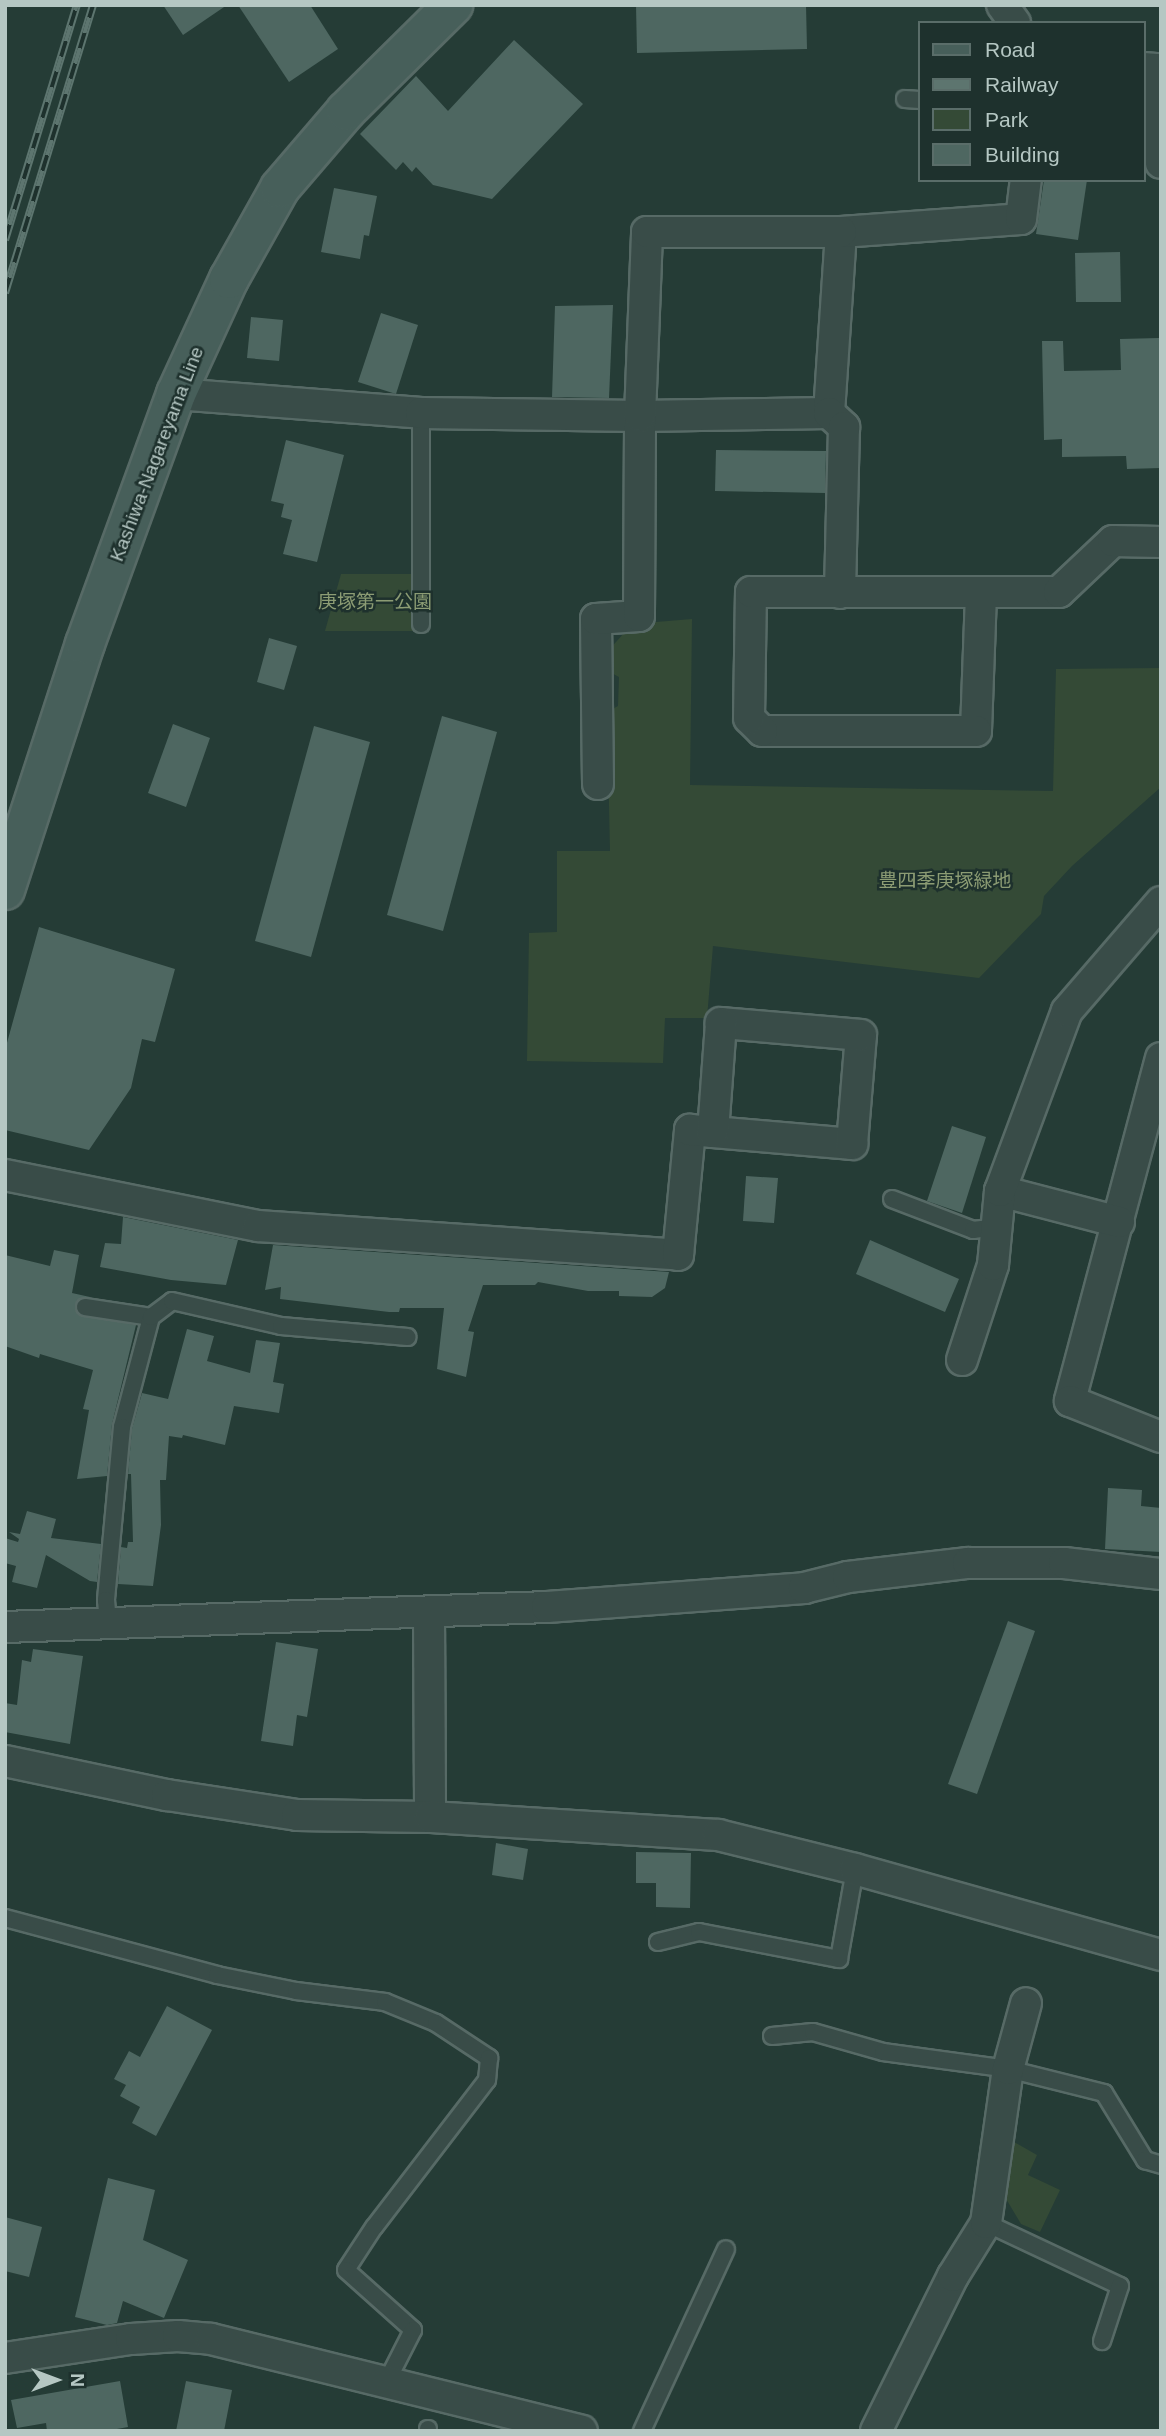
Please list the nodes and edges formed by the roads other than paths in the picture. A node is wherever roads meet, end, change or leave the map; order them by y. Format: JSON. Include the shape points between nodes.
{"nodes":[{"id":1,"x":453,"y":5,"type":"edge"},
{"id":2,"x":1002,"y":5,"type":"edge"},
{"id":3,"x":1014,"y":21,"type":"edge"},
{"id":4,"x":1145,"y":68,"type":"edge"},
{"id":5,"x":1160,"y":119,"type":"edge"},
{"id":6,"x":1161,"y":163,"type":"edge"},
{"id":7,"x":1026,"y":182,"type":"edge"},
{"id":8,"x":841,"y":232,"type":"junction"},
{"id":9,"x":176,"y":394,"type":"junction"},
{"id":10,"x":421,"y":413,"type":"junction"},
{"id":11,"x":829,"y":413,"type":"junction"},
{"id":12,"x":640,"y":416,"type":"junction"},
{"id":13,"x":1161,"y":542,"type":"edge"},
{"id":14,"x":840,"y":593,"type":"junction"},
{"id":15,"x":981,"y":594,"type":"junction"},
{"id":16,"x":421,"y":624,"type":"dead end"},
{"id":17,"x":598,"y":784,"type":"dead end"},
{"id":18,"x":5,"y":890,"type":"edge"},
{"id":19,"x":1158,"y":911,"type":"edge"},
{"id":20,"x":1161,"y":1058,"type":"edge"},
{"id":21,"x":713,"y":1132,"type":"junction"},
{"id":22,"x":5,"y":1175,"type":"edge"},
{"id":23,"x":1000,"y":1191,"type":"junction"},
{"id":24,"x":892,"y":1199,"type":"dead end"},
{"id":25,"x":1119,"y":1222,"type":"junction"},
{"id":26,"x":997,"y":1227,"type":"junction"},
{"id":27,"x":85,"y":1307,"type":"dead end"},
{"id":28,"x":151,"y":1317,"type":"junction"},
{"id":29,"x":408,"y":1337,"type":"dead end"},
{"id":30,"x":962,"y":1360,"type":"dead end"},
{"id":31,"x":1161,"y":1437,"type":"edge"},
{"id":32,"x":1161,"y":1574,"type":"edge"},
{"id":33,"x":429,"y":1613,"type":"junction"},
{"id":34,"x":108,"y":1621,"type":"junction"},
{"id":35,"x":5,"y":1627,"type":"edge"},
{"id":36,"x":5,"y":1761,"type":"edge"},
{"id":37,"x":430,"y":1817,"type":"junction"},
{"id":38,"x":855,"y":1869,"type":"junction"},
{"id":39,"x":5,"y":1917,"type":"edge"},
{"id":40,"x":658,"y":1942,"type":"dead end"},
{"id":41,"x":1161,"y":1955,"type":"edge"},
{"id":42,"x":1026,"y":2003,"type":"dead end"},
{"id":43,"x":772,"y":2036,"type":"dead end"},
{"id":44,"x":1008,"y":2069,"type":"junction"},
{"id":45,"x":1161,"y":2165,"type":"edge"},
{"id":46,"x":986,"y":2223,"type":"junction"},
{"id":47,"x":726,"y":2249,"type":"dead end"},
{"id":48,"x":1102,"y":2342,"type":"dead end"},
{"id":49,"x":5,"y":2358,"type":"edge"},
{"id":50,"x":386,"y":2383,"type":"junction"},
{"id":51,"x":582,"y":2431,"type":"edge"},
{"id":52,"x":642,"y":2431,"type":"edge"},
{"id":53,"x":876,"y":2431,"type":"edge"}],
"edges":[{"from":1,"to":9,"type":"main road","name":"Kashiwa-Nagareyama Line","via":[[345,111],[280,188],[229,279]]},
{"from":2,"to":3,"type":"street"},
{"from":4,"to":5,"type":"street","via":[[1156,69]]},
{"from":5,"to":6,"type":"street"},
{"from":7,"to":8,"type":"street","via":[[1021,219]]},
{"from":8,"to":11,"type":"street"},
{"from":8,"to":12,"type":"street","via":[[647,232]]},
{"from":9,"to":10,"type":"street"},
{"from":9,"to":18,"type":"main road","name":"Kashiwa-Nagareyama Line","via":[[85,644]]},
{"from":10,"to":12,"type":"street"},
{"from":10,"to":16,"type":"lane"},
{"from":11,"to":12,"type":"street"},
{"from":11,"to":14,"type":"street","via":[[844,427]]},
{"from":12,"to":17,"type":"street","via":[[639,616],[596,619]]},
{"from":13,"to":15,"type":"street","via":[[1112,541],[1059,592]]},
{"from":14,"to":15,"type":"street"},
{"from":14,"to":15,"type":"street","via":[[751,592],[749,718],[762,732],[976,731]]},
{"from":19,"to":23,"type":"street","via":[[1067,1011]]},
{"from":20,"to":25,"type":"street"},
{"from":21,"to":21,"type":"street","via":[[721,1023],[861,1035],[852,1144]]},
{"from":21,"to":22,"type":"street","via":[[690,1130],[678,1255],[258,1226]]},
{"from":23,"to":25,"type":"street"},
{"from":23,"to":26,"type":"street"},
{"from":24,"to":26,"type":"lane","via":[[973,1230]]},
{"from":25,"to":31,"type":"street","via":[[1070,1401]]},
{"from":26,"to":30,"type":"street","via":[[993,1265]]},
{"from":27,"to":28,"type":"lane"},
{"from":28,"to":29,"type":"lane","via":[[172,1301],[281,1326]]},
{"from":28,"to":34,"type":"lane","via":[[122,1427],[106,1600]]},
{"from":32,"to":33,"type":"street","via":[[1064,1563],[968,1563],[848,1577],[804,1588]]},
{"from":33,"to":34,"type":"street"},
{"from":33,"to":37,"type":"street"},
{"from":34,"to":35,"type":"street"},
{"from":36,"to":37,"type":"street","via":[[284,1813]]},
{"from":37,"to":38,"type":"street","via":[[718,1835]]},
{"from":38,"to":40,"type":"lane","via":[[839,1959],[699,1932]]},
{"from":38,"to":41,"type":"street"},
{"from":39,"to":50,"type":"lane","via":[[217,1975],[385,2002],[436,2022],[489,2058],[487,2080],[346,2270],[413,2330]]},
{"from":42,"to":44,"type":"street"},
{"from":43,"to":44,"type":"lane","via":[[814,2032],[883,2052]]},
{"from":44,"to":45,"type":"lane","via":[[1104,2093],[1145,2160]]},
{"from":44,"to":46,"type":"street"},
{"from":46,"to":48,"type":"lane","via":[[1120,2286]]},
{"from":46,"to":53,"type":"street","via":[[953,2276]]},
{"from":47,"to":52,"type":"lane"},
{"from":49,"to":50,"type":"street","via":[[85,2344],[178,2336],[247,2346]]},
{"from":50,"to":51,"type":"street"}]}
